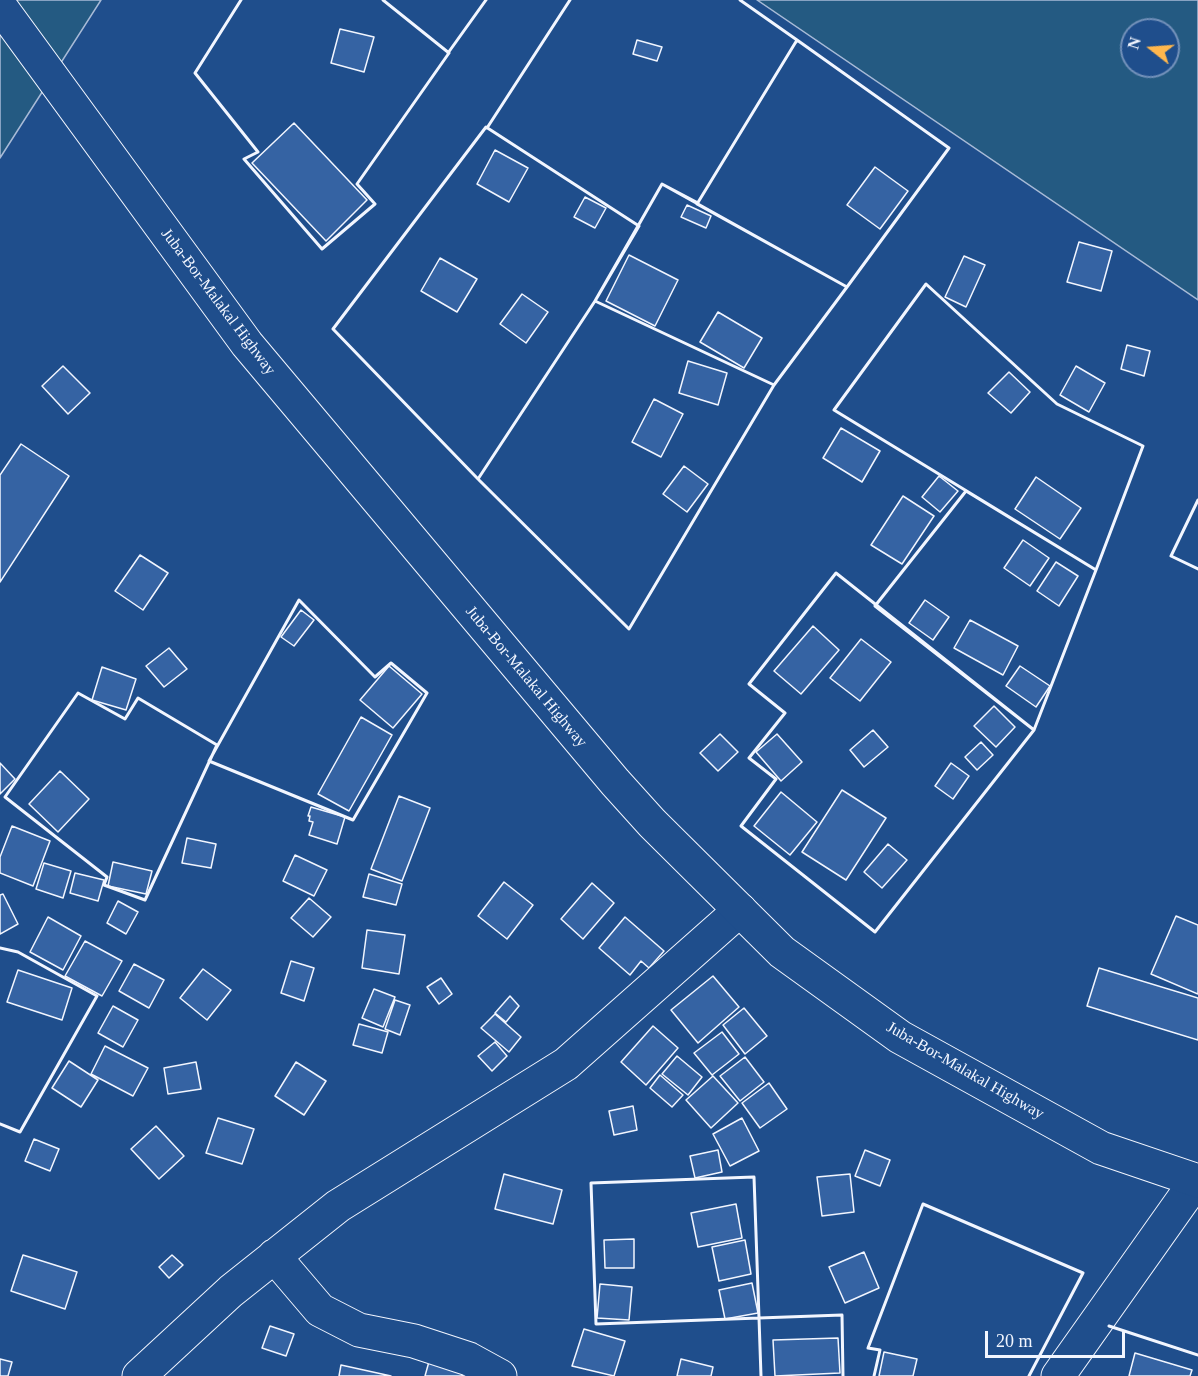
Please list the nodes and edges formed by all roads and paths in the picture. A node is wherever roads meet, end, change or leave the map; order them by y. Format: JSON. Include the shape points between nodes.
{"nodes":[{"id":1,"x":0,"y":6,"type":"edge"},
{"id":2,"x":740,"y":910,"type":"junction"},
{"id":3,"x":1197,"y":1181,"type":"edge"},
{"id":4,"x":274,"y":1256,"type":"junction"},
{"id":5,"x":139,"y":1376,"type":"edge"},
{"id":6,"x":500,"y":1376,"type":"edge"},
{"id":7,"x":1058,"y":1376,"type":"edge"}],
"edges":[{"from":1,"to":2,"type":"main road","name":"Juba-Bor-Malakal Highway","via":[[247,344],[615,782]]},
{"from":2,"to":3,"type":"main road","name":"Juba-Bor-Malakal Highway","via":[[782,952],[900,1037],[1101,1148]]},
{"from":2,"to":4,"type":"main road","via":[[566,1064],[338,1206]]},
{"from":3,"to":7,"type":"main road"},
{"from":4,"to":5,"type":"main road"},
{"from":4,"to":6,"type":"main road","via":[[320,1310],[358,1330],[414,1341],[469,1359]]}]}
